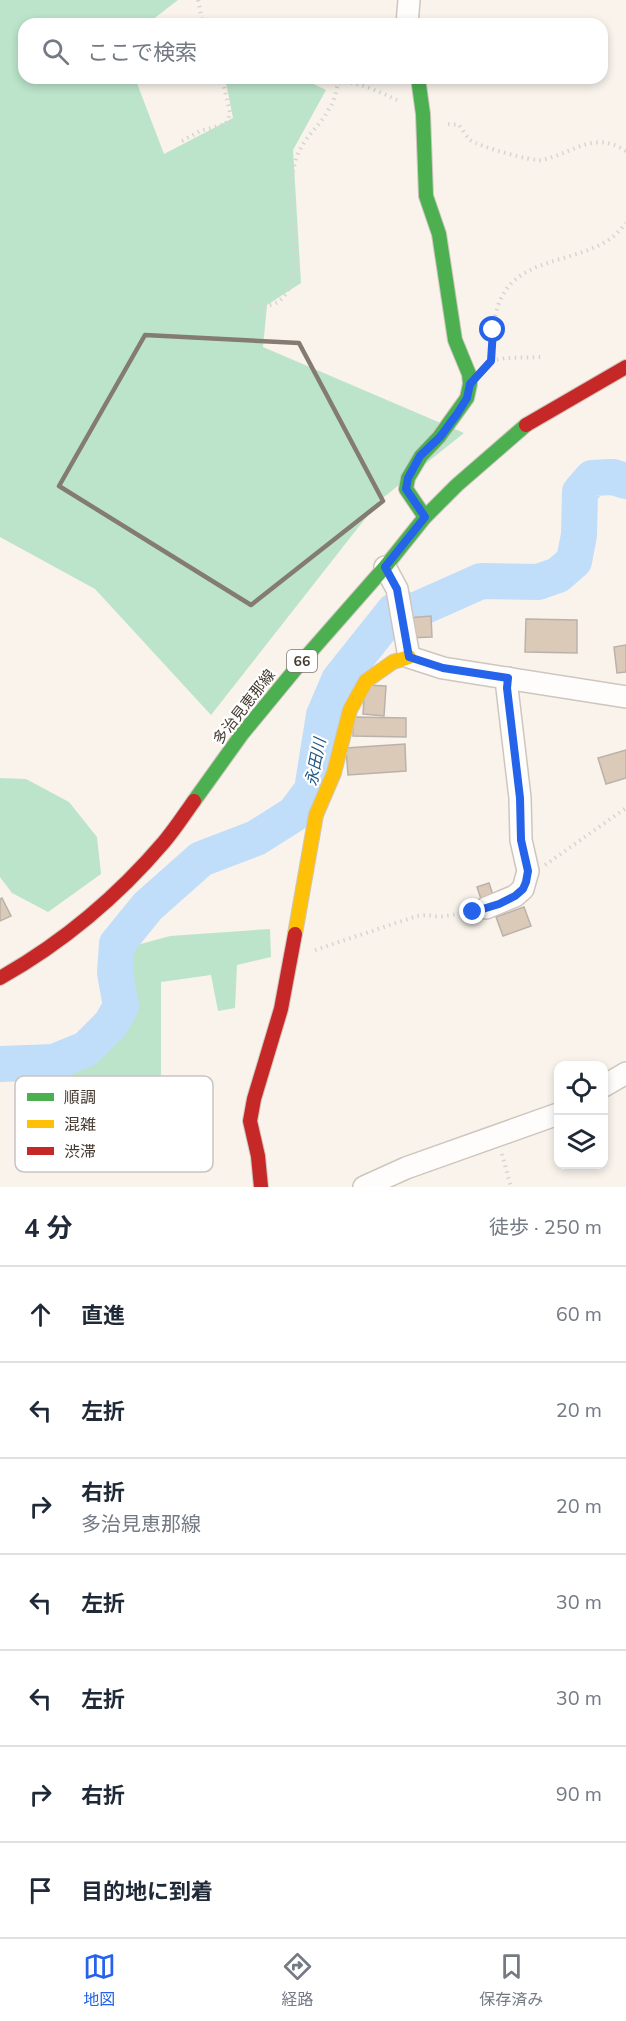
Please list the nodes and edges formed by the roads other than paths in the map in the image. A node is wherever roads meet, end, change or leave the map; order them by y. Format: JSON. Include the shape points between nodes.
{"nodes":[{"id":1,"x":409,"y":0,"type":"edge"},
{"id":2,"x":408,"y":18,"type":"edge"},
{"id":3,"x":419,"y":84,"type":"edge"},
{"id":4,"x":626,"y":367,"type":"edge"},
{"id":5,"x":425,"y":517,"type":"junction"},
{"id":6,"x":385,"y":567,"type":"junction"},
{"id":7,"x":409,"y":657,"type":"junction"},
{"id":8,"x":508,"y":678,"type":"junction"},
{"id":9,"x":626,"y":697,"type":"edge"},
{"id":10,"x":486,"y":908,"type":"road end"},
{"id":11,"x":0,"y":978,"type":"edge"},
{"id":12,"x":626,"y":1073,"type":"edge"},
{"id":13,"x":608,"y":1083,"type":"edge"},
{"id":14,"x":555,"y":1115,"type":"edge"},
{"id":15,"x":261,"y":1187,"type":"edge"},
{"id":16,"x":364,"y":1187,"type":"edge"}],
"edges":[{"from":1,"to":2,"type":"street"},
{"from":3,"to":5,"type":"street","via":[[426,196],[439,234],[455,340],[470,384],[457,414],[420,456],[408,478],[406,489]]},
{"from":4,"to":5,"type":"street","name":"多治見恵那線","number":"66","via":[[527,424]]},
{"from":5,"to":6,"type":"street","name":"多治見恵那線","number":"66"},
{"from":6,"to":7,"type":"street","via":[[397,589]]},
{"from":6,"to":11,"type":"street","name":"多治見恵那線","number":"66","via":[[242,734],[165,841],[118,892],[25,964]]},
{"from":7,"to":8,"type":"street","via":[[443,668]]},
{"from":7,"to":15,"type":"street","via":[[393,662],[366,681],[350,710],[334,773],[316,815],[281,1009],[250,1121]]},
{"from":8,"to":9,"type":"street"},
{"from":8,"to":10,"type":"street","via":[[521,840],[528,871],[523,889]]},
{"from":12,"to":13,"type":"street"},
{"from":14,"to":16,"type":"street"}]}
